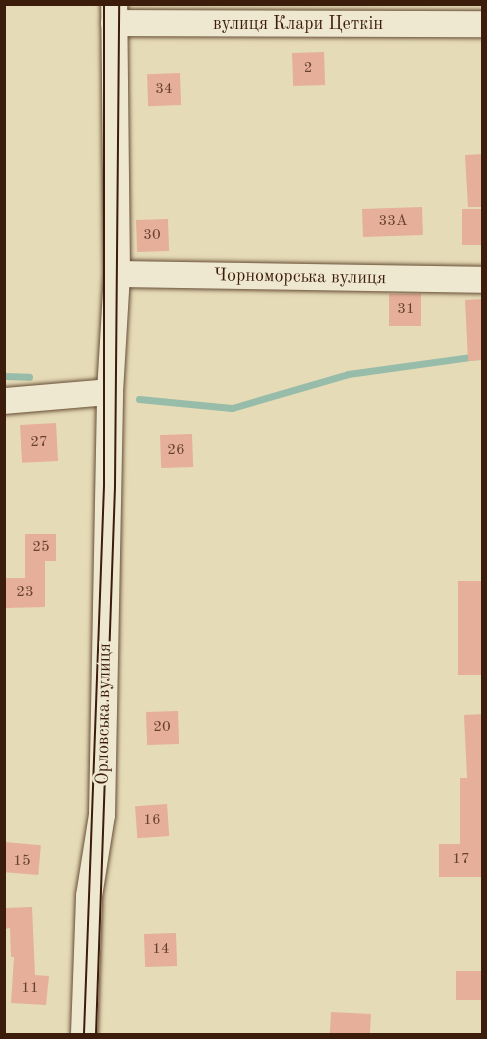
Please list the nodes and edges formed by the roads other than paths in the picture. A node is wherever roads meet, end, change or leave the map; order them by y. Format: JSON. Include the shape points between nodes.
{"nodes":[{"id":1,"x":114,"y":14,"type":"edge"},
{"id":2,"x":483,"y":24,"type":"edge"},
{"id":3,"x":117,"y":274,"type":"junction"},
{"id":4,"x":483,"y":280,"type":"edge"},
{"id":5,"x":110,"y":392,"type":"junction"},
{"id":6,"x":4,"y":400,"type":"edge"},
{"id":7,"x":84,"y":1035,"type":"edge"}],
"edges":[{"from":1,"to":2,"type":"street","name":"вулиця Клари Цеткін"},
{"from":1,"to":3,"type":"street","name":"Орловська вулиця"},
{"from":3,"to":4,"type":"street","name":"Чорноморська вулиця"},
{"from":3,"to":5,"type":"street","name":"Орловська вулиця"},
{"from":5,"to":6,"type":"street"},
{"from":5,"to":7,"type":"street","name":"Орловська вулиця","via":[[102,815],[89,896]]}]}
